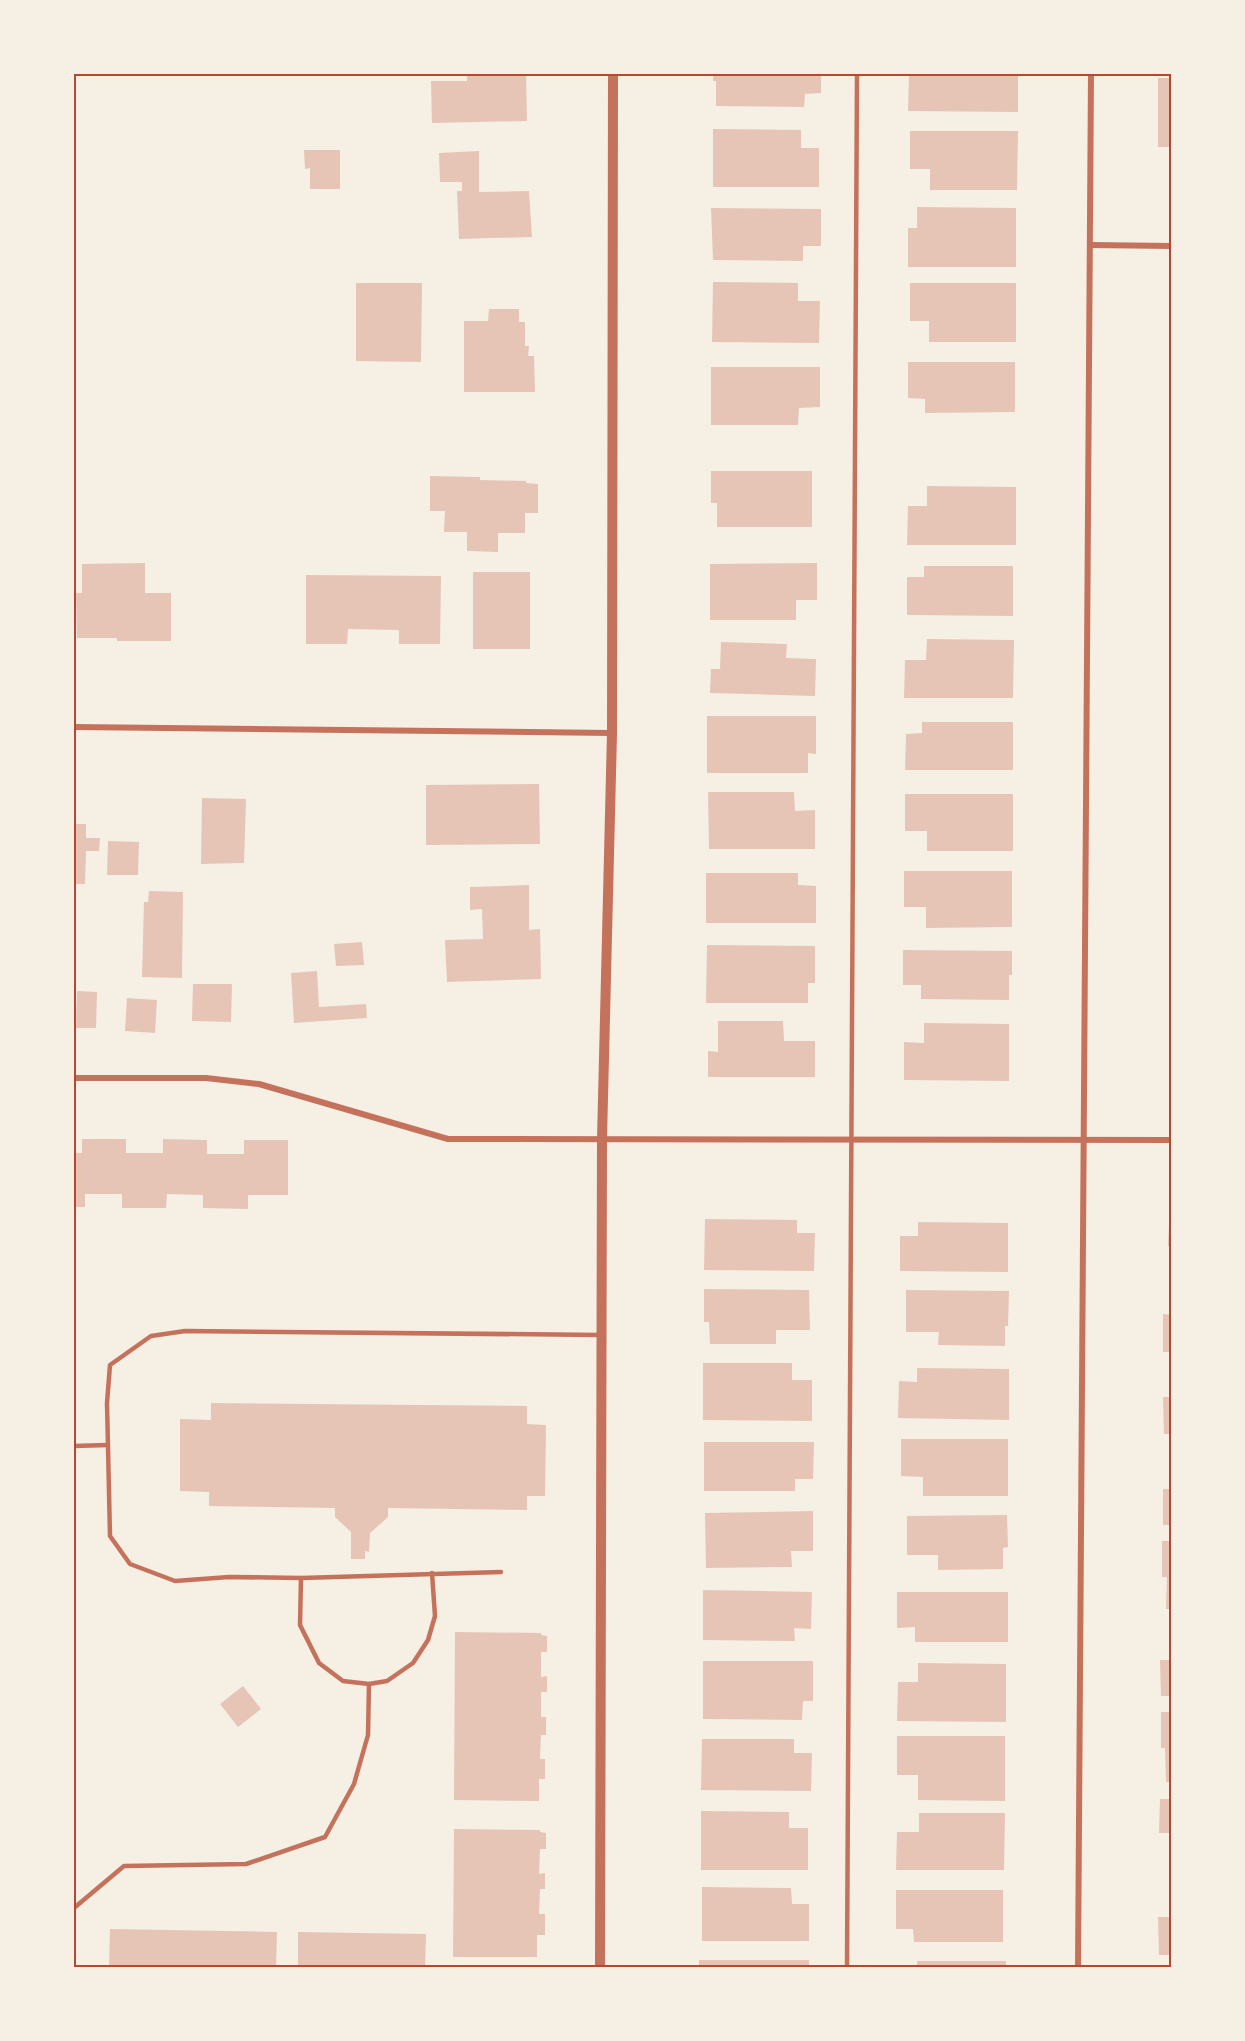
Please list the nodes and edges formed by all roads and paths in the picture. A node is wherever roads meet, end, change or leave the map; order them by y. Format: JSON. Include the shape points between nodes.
{"nodes":[{"id":1,"x":613,"y":74,"type":"edge"},
{"id":2,"x":857,"y":74,"type":"edge"},
{"id":3,"x":1091,"y":74,"type":"edge"},
{"id":4,"x":1090,"y":245,"type":"junction"},
{"id":5,"x":1172,"y":246,"type":"edge"},
{"id":6,"x":74,"y":727,"type":"edge"},
{"id":7,"x":612,"y":733,"type":"junction"},
{"id":8,"x":74,"y":1078,"type":"edge"},
{"id":9,"x":602,"y":1139,"type":"junction"},
{"id":10,"x":852,"y":1140,"type":"junction"},
{"id":11,"x":1084,"y":1140,"type":"junction"},
{"id":12,"x":1172,"y":1140,"type":"edge"},
{"id":13,"x":601,"y":1335,"type":"junction"},
{"id":14,"x":108,"y":1445,"type":"junction"},
{"id":15,"x":74,"y":1446,"type":"edge"},
{"id":16,"x":501,"y":1572,"type":"dead end"},
{"id":17,"x":432,"y":1573,"type":"junction"},
{"id":18,"x":301,"y":1578,"type":"junction"},
{"id":19,"x":369,"y":1684,"type":"junction"},
{"id":20,"x":74,"y":1908,"type":"edge"},
{"id":21,"x":600,"y":1968,"type":"edge"},
{"id":22,"x":847,"y":1968,"type":"edge"},
{"id":23,"x":1078,"y":1968,"type":"edge"}],
"edges":[{"from":1,"to":7,"type":"street"},
{"from":2,"to":10,"type":"lane"},
{"from":3,"to":4,"type":"street"},
{"from":4,"to":5,"type":"street"},
{"from":4,"to":11,"type":"street"},
{"from":6,"to":7,"type":"street"},
{"from":7,"to":9,"type":"street"},
{"from":8,"to":9,"type":"street","via":[[206,1078],[259,1084],[448,1139]]},
{"from":9,"to":10,"type":"street"},
{"from":9,"to":13,"type":"street"},
{"from":10,"to":11,"type":"street"},
{"from":10,"to":22,"type":"lane"},
{"from":11,"to":12,"type":"street"},
{"from":11,"to":23,"type":"street"},
{"from":13,"to":14,"type":"lane","via":[[185,1331],[152,1336],[110,1365]]},
{"from":13,"to":21,"type":"street"},
{"from":14,"to":15,"type":"lane"},
{"from":14,"to":18,"type":"lane","via":[[110,1536],[130,1564],[175,1581]]},
{"from":16,"to":17,"type":"lane"},
{"from":17,"to":18,"type":"lane"},
{"from":17,"to":19,"type":"lane","via":[[435,1616],[428,1640],[413,1663],[387,1680]]},
{"from":18,"to":19,"type":"lane","via":[[300,1625],[319,1663],[343,1681]]},
{"from":19,"to":20,"type":"lane","via":[[368,1735],[354,1784],[325,1837],[246,1864],[124,1866]]}]}
